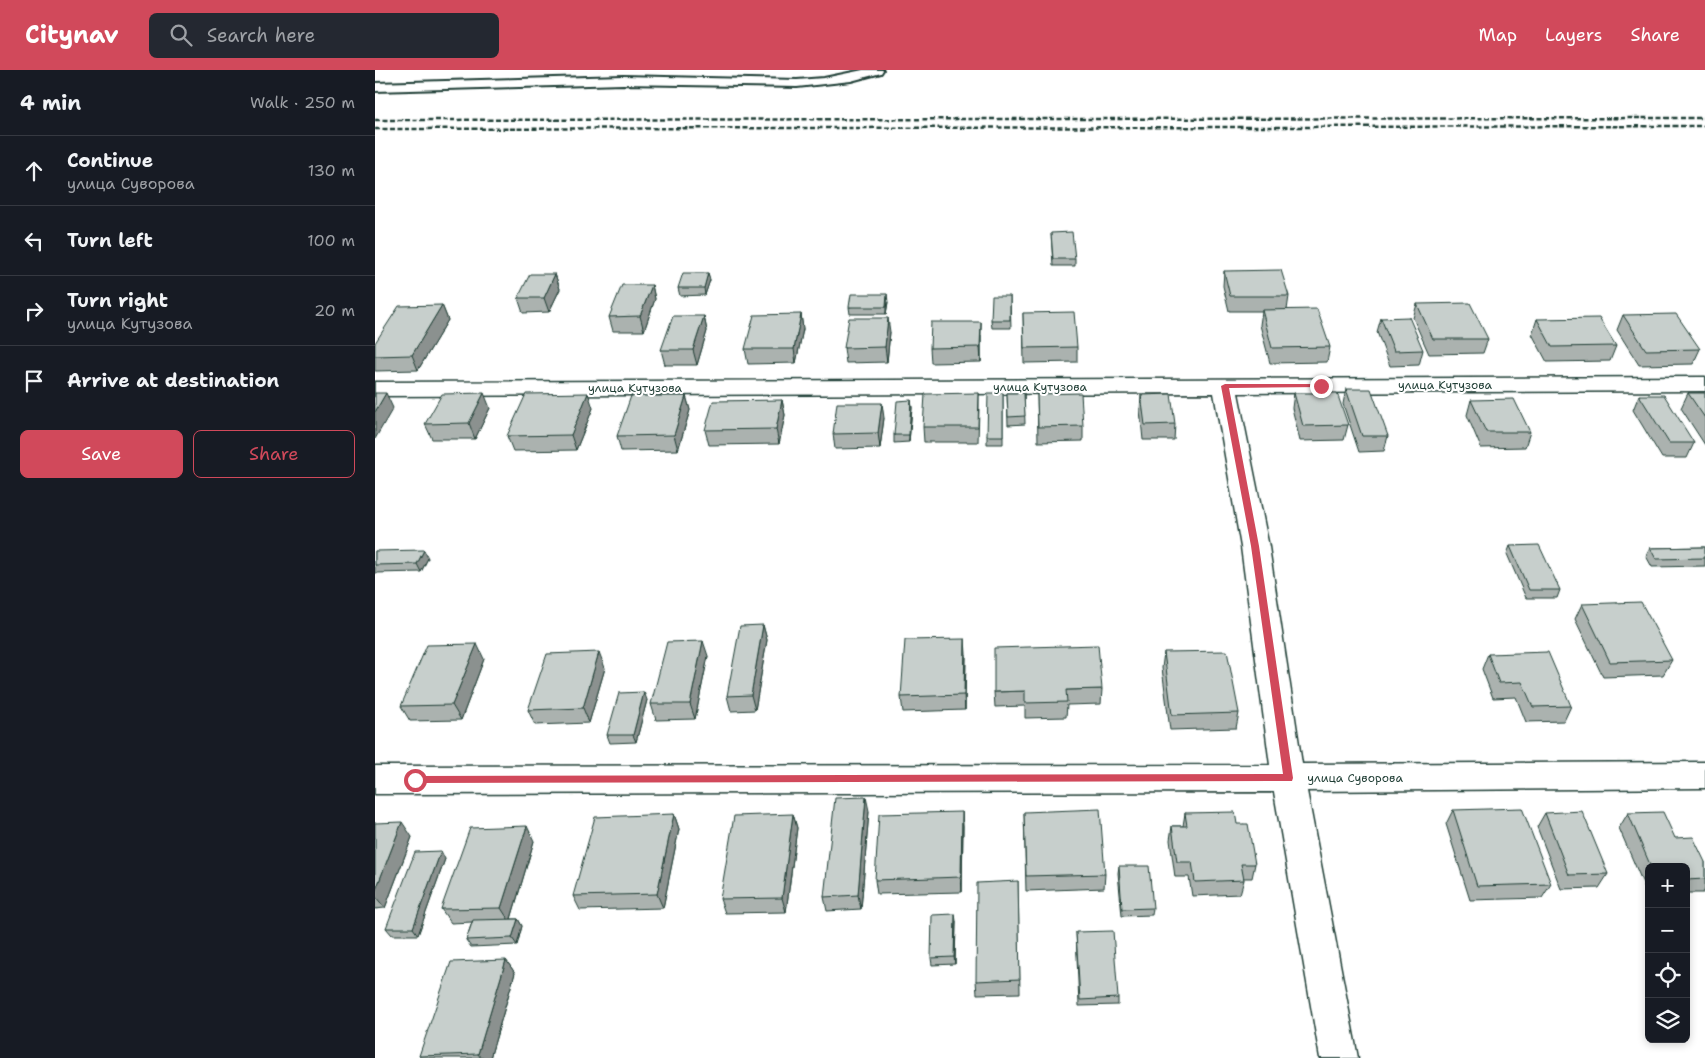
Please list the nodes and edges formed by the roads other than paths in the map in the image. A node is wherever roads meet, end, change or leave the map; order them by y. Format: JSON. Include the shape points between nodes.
{"nodes":[{"id":1,"x":877,"y":70,"type":"edge"},
{"id":2,"x":375,"y":87,"type":"edge"},
{"id":3,"x":1705,"y":384,"type":"edge"},
{"id":4,"x":1225,"y":386,"type":"junction"},
{"id":5,"x":375,"y":389,"type":"edge"},
{"id":6,"x":1705,"y":775,"type":"edge"},
{"id":7,"x":1288,"y":778,"type":"junction"},
{"id":8,"x":375,"y":780,"type":"edge"},
{"id":9,"x":1339,"y":1058,"type":"edge"}],
"edges":[{"from":1,"to":2,"type":"lane","via":[[854,78],[809,83],[579,81]]},
{"from":3,"to":4,"type":"street","name":"улица Кутузова"},
{"from":4,"to":5,"type":"street","name":"улица Кутузова"},
{"from":4,"to":7,"type":"street","via":[[1255,546]]},
{"from":6,"to":7,"type":"street","name":"улица Суворова"},
{"from":7,"to":8,"type":"street","name":"улица Суворова"},
{"from":7,"to":9,"type":"street"}]}
